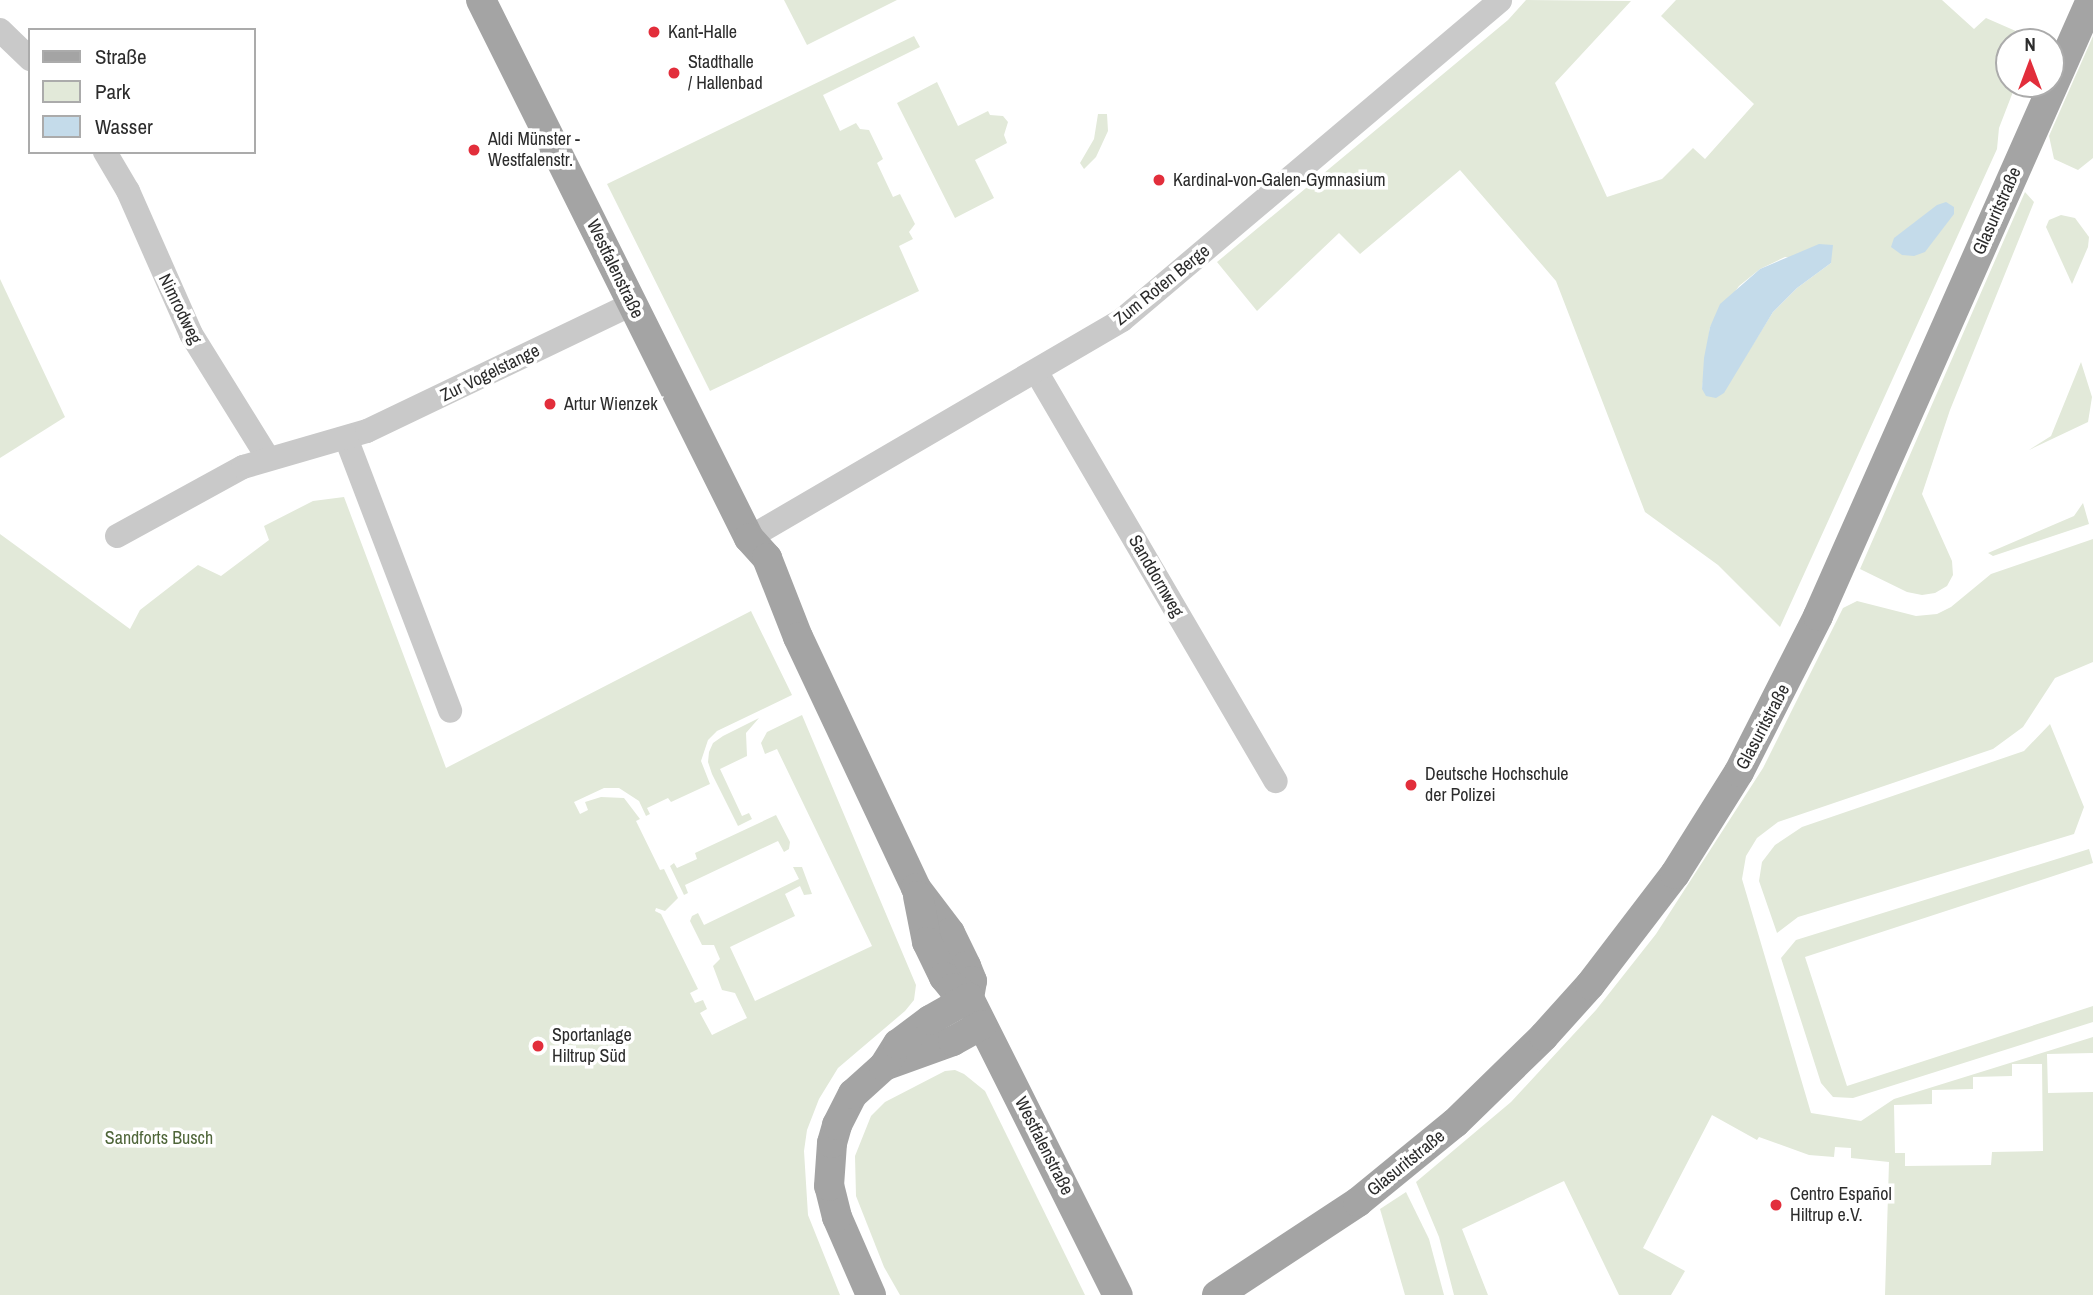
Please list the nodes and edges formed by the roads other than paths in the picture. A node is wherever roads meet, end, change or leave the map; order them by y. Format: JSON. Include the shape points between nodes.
{"nodes":[{"id":1,"x":481,"y":0,"type":"edge"},
{"id":2,"x":1500,"y":0,"type":"edge"},
{"id":3,"x":2091,"y":0,"type":"edge"},
{"id":4,"x":0,"y":30,"type":"edge"},
{"id":5,"x":28,"y":57,"type":"edge"},
{"id":6,"x":106,"y":154,"type":"edge"},
{"id":7,"x":632,"y":304,"type":"junction"},
{"id":8,"x":1036,"y":371,"type":"junction"},
{"id":9,"x":346,"y":438,"type":"junction"},
{"id":10,"x":268,"y":458,"type":"junction"},
{"id":11,"x":117,"y":536,"type":"dead end"},
{"id":12,"x":749,"y":538,"type":"junction"},
{"id":13,"x":450,"y":711,"type":"dead end"},
{"id":14,"x":1276,"y":781,"type":"dead end"},
{"id":15,"x":969,"y":998,"type":"junction"},
{"id":16,"x":982,"y":1025,"type":"junction"},
{"id":17,"x":884,"y":1066,"type":"junction"},
{"id":18,"x":1118,"y":1294,"type":"edge"},
{"id":19,"x":871,"y":1295,"type":"edge"},
{"id":20,"x":1217,"y":1295,"type":"edge"}],
"edges":[{"from":1,"to":7,"type":"main road","name":"Westfalenstraße"},
{"from":2,"to":8,"type":"street","name":"Zum Roten Berge","via":[[1139,307]]},
{"from":3,"to":20,"type":"main road","name":"Glasuritstraße","via":[[1792,671],[1739,772],[1675,874],[1590,985],[1455,1123],[1358,1202]]},
{"from":4,"to":5,"type":"street"},
{"from":6,"to":10,"type":"street","name":"Nimrodweg","via":[[128,191],[191,334]]},
{"from":7,"to":9,"type":"street","name":"Zur Vogelstange","via":[[449,395]]},
{"from":7,"to":12,"type":"main road","name":"Westfalenstraße"},
{"from":8,"to":12,"type":"street","name":"Zum Roten Berge"},
{"from":8,"to":14,"type":"street","name":"Sanddornweg"},
{"from":9,"to":10,"type":"street","name":"Zur Vogelstange"},
{"from":9,"to":13,"type":"street"},
{"from":10,"to":11,"type":"street","name":"Zur Vogelstange"},
{"from":12,"to":15,"type":"main road","name":"Westfalenstraße","via":[[752,565],[798,637],[916,888],[927,942],[944,977]]},
{"from":15,"to":16,"type":"main road","name":"Westfalenstraße"},
{"from":15,"to":17,"type":"main road","via":[[898,1044]]},
{"from":16,"to":17,"type":"main road","via":[[953,1041]]},
{"from":16,"to":18,"type":"main road","name":"Westfalenstraße"},
{"from":17,"to":19,"type":"main road","via":[[845,1107],[829,1164],[837,1217]]}]}
